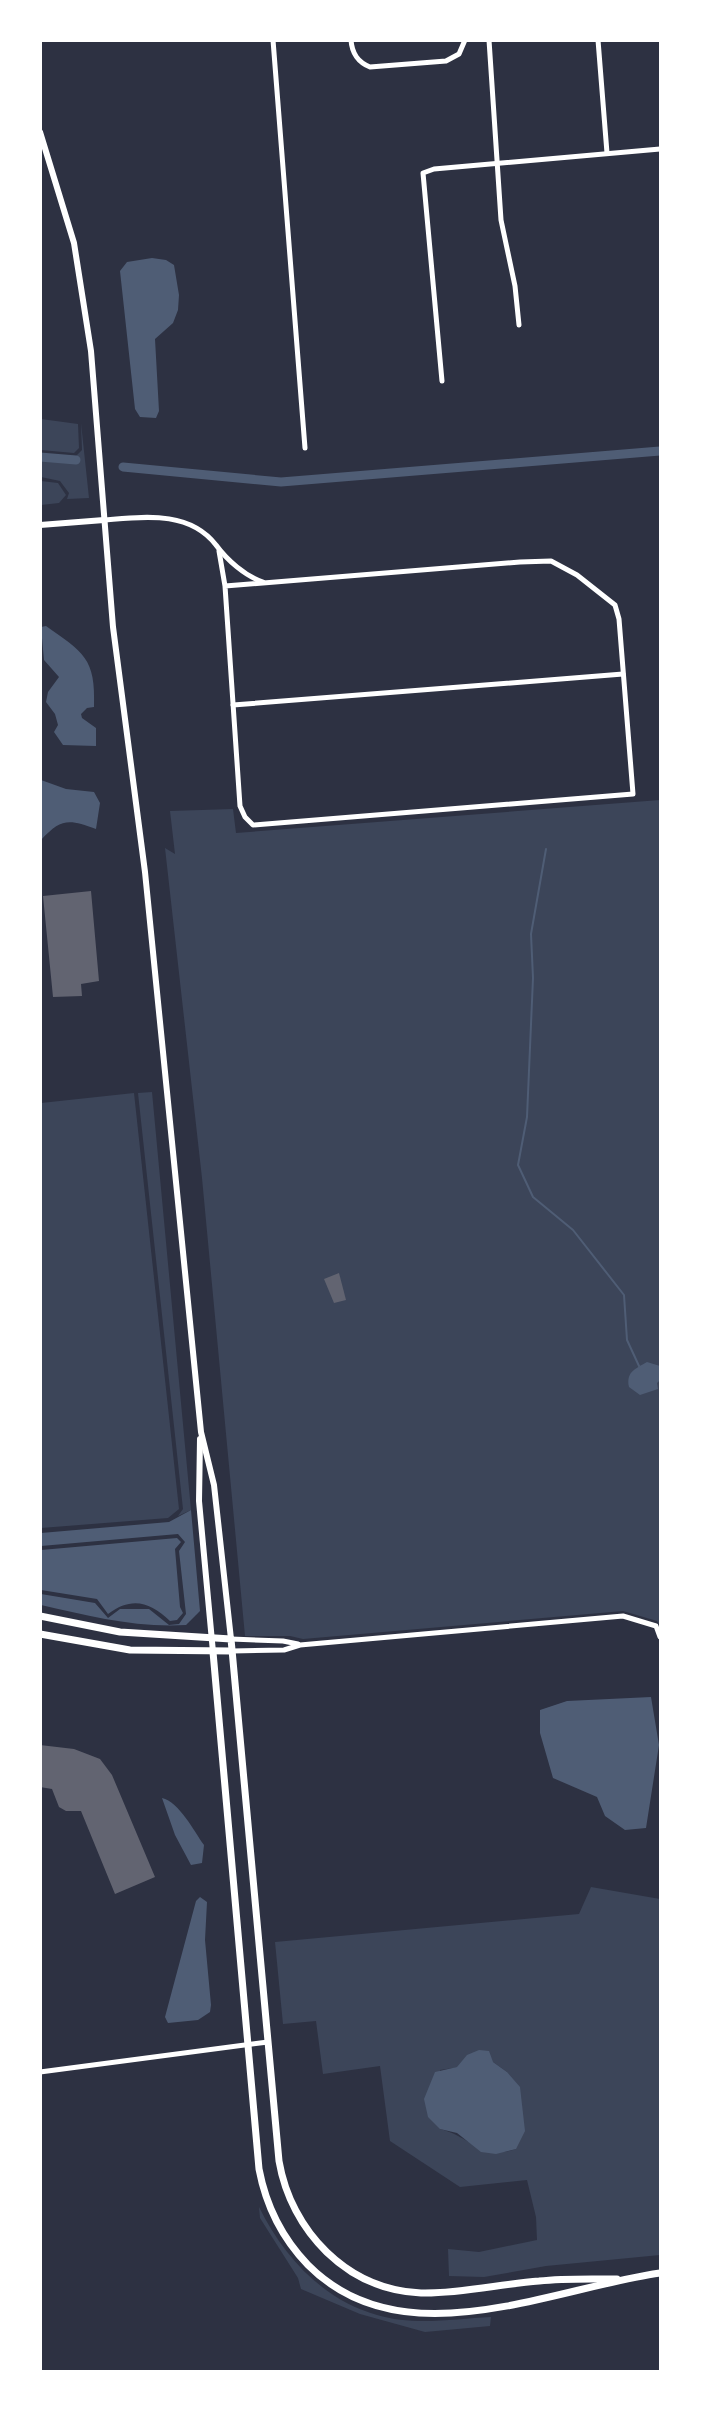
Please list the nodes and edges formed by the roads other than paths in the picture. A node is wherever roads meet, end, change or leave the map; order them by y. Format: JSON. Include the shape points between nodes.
{"nodes":[{"id":1,"x":273,"y":40,"type":"edge"},
{"id":2,"x":351,"y":40,"type":"edge"},
{"id":3,"x":465,"y":40,"type":"edge"},
{"id":4,"x":489,"y":40,"type":"edge"},
{"id":5,"x":598,"y":40,"type":"edge"},
{"id":6,"x":40,"y":132,"type":"edge"},
{"id":7,"x":660,"y":149,"type":"edge"},
{"id":8,"x":607,"y":153,"type":"junction"},
{"id":9,"x":499,"y":165,"type":"junction"},
{"id":10,"x":519,"y":325,"type":"dead end"},
{"id":11,"x":442,"y":381,"type":"dead end"},
{"id":12,"x":305,"y":448,"type":"dead end"},
{"id":13,"x":104,"y":520,"type":"junction"},
{"id":14,"x":40,"y":525,"type":"edge"},
{"id":15,"x":219,"y":551,"type":"junction"},
{"id":16,"x":266,"y":583,"type":"junction"},
{"id":17,"x":225,"y":586,"type":"junction"},
{"id":18,"x":623,"y":674,"type":"junction"},
{"id":19,"x":233,"y":705,"type":"junction"},
{"id":20,"x":201,"y":1432,"type":"junction"},
{"id":21,"x":40,"y":1616,"type":"edge"},
{"id":22,"x":40,"y":1634,"type":"edge"},
{"id":23,"x":211,"y":1637,"type":"junction"},
{"id":24,"x":660,"y":1637,"type":"edge"},
{"id":25,"x":231,"y":1639,"type":"junction"},
{"id":26,"x":300,"y":1645,"type":"junction"},
{"id":27,"x":232,"y":1651,"type":"junction"},
{"id":28,"x":213,"y":1652,"type":"junction"},
{"id":29,"x":268,"y":2042,"type":"junction"},
{"id":30,"x":247,"y":2045,"type":"junction"},
{"id":31,"x":40,"y":2072,"type":"edge"},
{"id":32,"x":660,"y":2273,"type":"edge"},
{"id":33,"x":617,"y":2279,"type":"junction"}],
"edges":[{"from":1,"to":12,"type":"street"},
{"from":2,"to":3,"type":"street","via":[[354,55],[370,67],[446,61],[459,54]]},
{"from":4,"to":9,"type":"street"},
{"from":5,"to":8,"type":"street"},
{"from":6,"to":13,"type":"street","via":[[61,192],[80,272],[91,351]]},
{"from":7,"to":8,"type":"street"},
{"from":8,"to":9,"type":"street"},
{"from":9,"to":10,"type":"street","via":[[501,220]]},
{"from":9,"to":11,"type":"street","via":[[423,173]]},
{"from":13,"to":14,"type":"street"},
{"from":13,"to":15,"type":"street","via":[[156,516],[177,520],[200,530]]},
{"from":13,"to":20,"type":"street","via":[[113,627],[144,864]]},
{"from":15,"to":16,"type":"street","via":[[254,579]]},
{"from":15,"to":17,"type":"street"},
{"from":16,"to":17,"type":"street"},
{"from":16,"to":18,"type":"street","via":[[551,561],[577,574],[615,605]]},
{"from":17,"to":19,"type":"street"},
{"from":18,"to":19,"type":"street"},
{"from":18,"to":19,"type":"street","via":[[633,794],[254,825],[244,817],[240,806]]},
{"from":20,"to":23,"type":"street","via":[[199,1501]]},
{"from":20,"to":25,"type":"street","via":[[214,1485]]},
{"from":21,"to":23,"type":"main road","via":[[127,1632]]},
{"from":22,"to":28,"type":"main road","via":[[122,1649]]},
{"from":23,"to":25,"type":"main road"},
{"from":23,"to":28,"type":"street"},
{"from":24,"to":26,"type":"street","via":[[656,1626],[623,1616]]},
{"from":25,"to":26,"type":"street"},
{"from":25,"to":27,"type":"main road"},
{"from":26,"to":27,"type":"street","via":[[284,1650]]},
{"from":27,"to":28,"type":"main road"},
{"from":27,"to":29,"type":"main road"},
{"from":28,"to":30,"type":"main road"},
{"from":29,"to":30,"type":"street"},
{"from":29,"to":33,"type":"main road","via":[[283,2183],[299,2219],[319,2245],[346,2267],[383,2286],[432,2293],[541,2280]]},
{"from":30,"to":31,"type":"street"},
{"from":30,"to":33,"type":"main road","via":[[259,2169],[268,2205],[295,2251],[336,2288],[377,2306],[429,2314],[544,2299]]},
{"from":32,"to":33,"type":"main road"}]}
